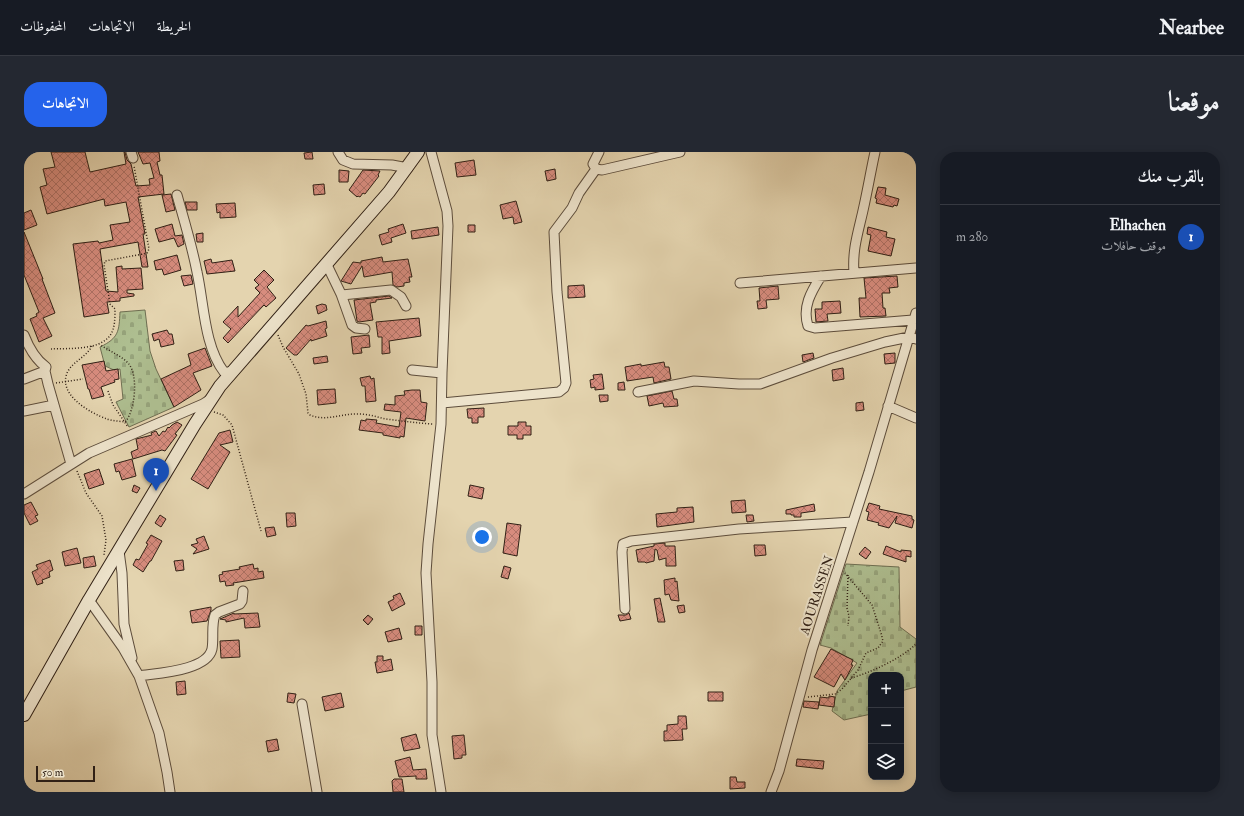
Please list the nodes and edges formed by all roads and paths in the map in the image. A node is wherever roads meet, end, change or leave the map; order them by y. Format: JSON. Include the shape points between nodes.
{"nodes":[{"id":1,"x":338,"y":152,"type":"edge"},
{"id":2,"x":418,"y":152,"type":"edge"},
{"id":3,"x":431,"y":152,"type":"edge"},
{"id":4,"x":599,"y":152,"type":"edge"},
{"id":5,"x":680,"y":152,"type":"edge"},
{"id":6,"x":875,"y":152,"type":"edge"},
{"id":7,"x":132,"y":155,"type":"edge"},
{"id":8,"x":408,"y":168,"type":"junction"},
{"id":9,"x":596,"y":169,"type":"junction"},
{"id":10,"x":177,"y":194,"type":"dead end"},
{"id":11,"x":327,"y":265,"type":"junction"},
{"id":12,"x":916,"y":268,"type":"edge"},
{"id":13,"x":854,"y":273,"type":"junction"},
{"id":14,"x":821,"y":276,"type":"junction"},
{"id":15,"x":740,"y":284,"type":"dead end"},
{"id":16,"x":342,"y":295,"type":"junction"},
{"id":17,"x":406,"y":306,"type":"dead end"},
{"id":18,"x":915,"y":317,"type":"edge"},
{"id":19,"x":273,"y":324,"type":"junction"},
{"id":20,"x":365,"y":329,"type":"dead end"},
{"id":21,"x":24,"y":335,"type":"edge"},
{"id":22,"x":912,"y":338,"type":"edge"},
{"id":23,"x":99,"y":344,"type":"junction"},
{"id":24,"x":92,"y":346,"type":"junction"},
{"id":25,"x":51,"y":349,"type":"dead end"},
{"id":26,"x":412,"y":370,"type":"dead end"},
{"id":27,"x":45,"y":371,"type":"junction"},
{"id":28,"x":232,"y":372,"type":"junction"},
{"id":29,"x":442,"y":373,"type":"junction"},
{"id":30,"x":83,"y":378,"type":"dead end"},
{"id":31,"x":24,"y":379,"type":"edge"},
{"id":32,"x":66,"y":380,"type":"junction"},
{"id":33,"x":48,"y":384,"type":"junction"},
{"id":34,"x":108,"y":391,"type":"dead end"},
{"id":35,"x":638,"y":392,"type":"dead end"},
{"id":36,"x":213,"y":397,"type":"junction"},
{"id":37,"x":442,"y":403,"type":"junction"},
{"id":38,"x":54,"y":405,"type":"junction"},
{"id":39,"x":888,"y":406,"type":"junction"},
{"id":40,"x":204,"y":409,"type":"junction"},
{"id":41,"x":24,"y":411,"type":"edge"},
{"id":42,"x":916,"y":418,"type":"edge"},
{"id":43,"x":125,"y":422,"type":"junction"},
{"id":44,"x":441,"y":424,"type":"junction"},
{"id":45,"x":132,"y":434,"type":"junction"},
{"id":46,"x":73,"y":462,"type":"junction"},
{"id":47,"x":24,"y":494,"type":"edge"},
{"id":48,"x":853,"y":522,"type":"junction"},
{"id":49,"x":261,"y":531,"type":"dead end"},
{"id":50,"x":119,"y":551,"type":"junction"},
{"id":51,"x":109,"y":567,"type":"junction"},
{"id":52,"x":839,"y":568,"type":"junction"},
{"id":53,"x":848,"y":575,"type":"junction"},
{"id":54,"x":243,"y":591,"type":"dead end"},
{"id":55,"x":89,"y":600,"type":"junction"},
{"id":56,"x":625,"y":609,"type":"dead end"},
{"id":57,"x":848,"y":626,"type":"dead end"},
{"id":58,"x":916,"y":644,"type":"edge"},
{"id":59,"x":137,"y":672,"type":"junction"},
{"id":60,"x":851,"y":678,"type":"junction"},
{"id":61,"x":799,"y":696,"type":"junction"},
{"id":62,"x":302,"y":704,"type":"dead end"},
{"id":63,"x":24,"y":715,"type":"edge"},
{"id":64,"x":170,"y":792,"type":"edge"},
{"id":65,"x":317,"y":792,"type":"edge"},
{"id":66,"x":441,"y":792,"type":"edge"},
{"id":67,"x":771,"y":792,"type":"edge"}],
"edges":[{"from":1,"to":8,"type":"street","via":[[343,160],[353,164]]},
{"from":2,"to":8,"type":"main road"},
{"from":3,"to":29,"type":"street","via":[[447,211],[448,226]]},
{"from":4,"to":9,"type":"street","via":[[593,164]]},
{"from":5,"to":9,"type":"street","via":[[602,170]]},
{"from":6,"to":13,"type":"street","via":[[855,243]]},
{"from":7,"to":23,"type":"path","via":[[149,249],[147,253],[105,261],[110,304],[115,309],[114,327],[104,342]]},
{"from":8,"to":11,"type":"main road"},
{"from":9,"to":37,"type":"street","via":[[554,232],[566,383],[564,388],[559,392]]},
{"from":10,"to":28,"type":"street","via":[[193,252],[211,345],[216,360],[224,372]]},
{"from":11,"to":16,"type":"street"},
{"from":11,"to":19,"type":"main road"},
{"from":12,"to":13,"type":"street"},
{"from":13,"to":14,"type":"street"},
{"from":14,"to":15,"type":"street"},
{"from":14,"to":18,"type":"street","via":[[806,304],[808,326],[815,328]]},
{"from":16,"to":17,"type":"street","via":[[391,290],[401,297]]},
{"from":16,"to":20,"type":"street","via":[[352,325]]},
{"from":18,"to":22,"type":"street","name":"AOURASSEN"},
{"from":19,"to":28,"type":"main road"},
{"from":19,"to":44,"type":"path","via":[[282,347],[299,374],[310,415],[321,418],[360,414],[415,423]]},
{"from":21,"to":27,"type":"street","via":[[30,348],[46,367]]},
{"from":22,"to":35,"type":"street","via":[[885,342],[832,358],[760,384],[694,381]]},
{"from":22,"to":39,"type":"street","name":"AOURASSEN"},
{"from":23,"to":24,"type":"path"},
{"from":23,"to":43,"type":"path","via":[[126,361],[132,368],[134,402]]},
{"from":24,"to":25,"type":"path"},
{"from":24,"to":32,"type":"path","via":[[70,368]]},
{"from":26,"to":29,"type":"street"},
{"from":27,"to":31,"type":"street"},
{"from":27,"to":33,"type":"street"},
{"from":28,"to":36,"type":"main road"},
{"from":29,"to":37,"type":"street"},
{"from":30,"to":32,"type":"path"},
{"from":32,"to":33,"type":"path"},
{"from":32,"to":43,"type":"path","via":[[67,388],[77,403],[106,419]]},
{"from":33,"to":38,"type":"street"},
{"from":34,"to":43,"type":"path","via":[[112,405]]},
{"from":36,"to":40,"type":"main road"},
{"from":36,"to":45,"type":"street","via":[[203,404]]},
{"from":37,"to":44,"type":"street"},
{"from":38,"to":41,"type":"street"},
{"from":38,"to":46,"type":"street"},
{"from":39,"to":42,"type":"street"},
{"from":39,"to":48,"type":"street","name":"AOURASSEN"},
{"from":40,"to":49,"type":"path","via":[[224,415],[232,425]]},
{"from":40,"to":50,"type":"main road"},
{"from":43,"to":45,"type":"path"},
{"from":44,"to":66,"type":"street","via":[[426,573],[432,735]]},
{"from":45,"to":46,"type":"street"},
{"from":46,"to":47,"type":"street"},
{"from":46,"to":51,"type":"path","via":[[86,493],[102,516],[106,540],[104,553]]},
{"from":48,"to":52,"type":"street","name":"AOURASSEN"},
{"from":48,"to":56,"type":"street","via":[[739,529],[623,544]]},
{"from":50,"to":51,"type":"main road"},
{"from":50,"to":59,"type":"street","via":[[124,624]]},
{"from":51,"to":55,"type":"main road"},
{"from":52,"to":53,"type":"path"},
{"from":52,"to":61,"type":"street","name":"AOURASSEN"},
{"from":53,"to":57,"type":"path"},
{"from":53,"to":60,"type":"path","via":[[872,605],[882,638],[881,645],[866,653]]},
{"from":54,"to":59,"type":"street","via":[[240,604],[215,615],[212,650],[207,659],[192,666]]},
{"from":55,"to":59,"type":"street"},
{"from":55,"to":63,"type":"main road"},
{"from":58,"to":60,"type":"path","via":[[880,667]]},
{"from":59,"to":64,"type":"street","via":[[159,732]]},
{"from":60,"to":61,"type":"path","via":[[835,694]]},
{"from":61,"to":67,"type":"street","name":"AOURASSEN"},
{"from":62,"to":65,"type":"street"}]}
